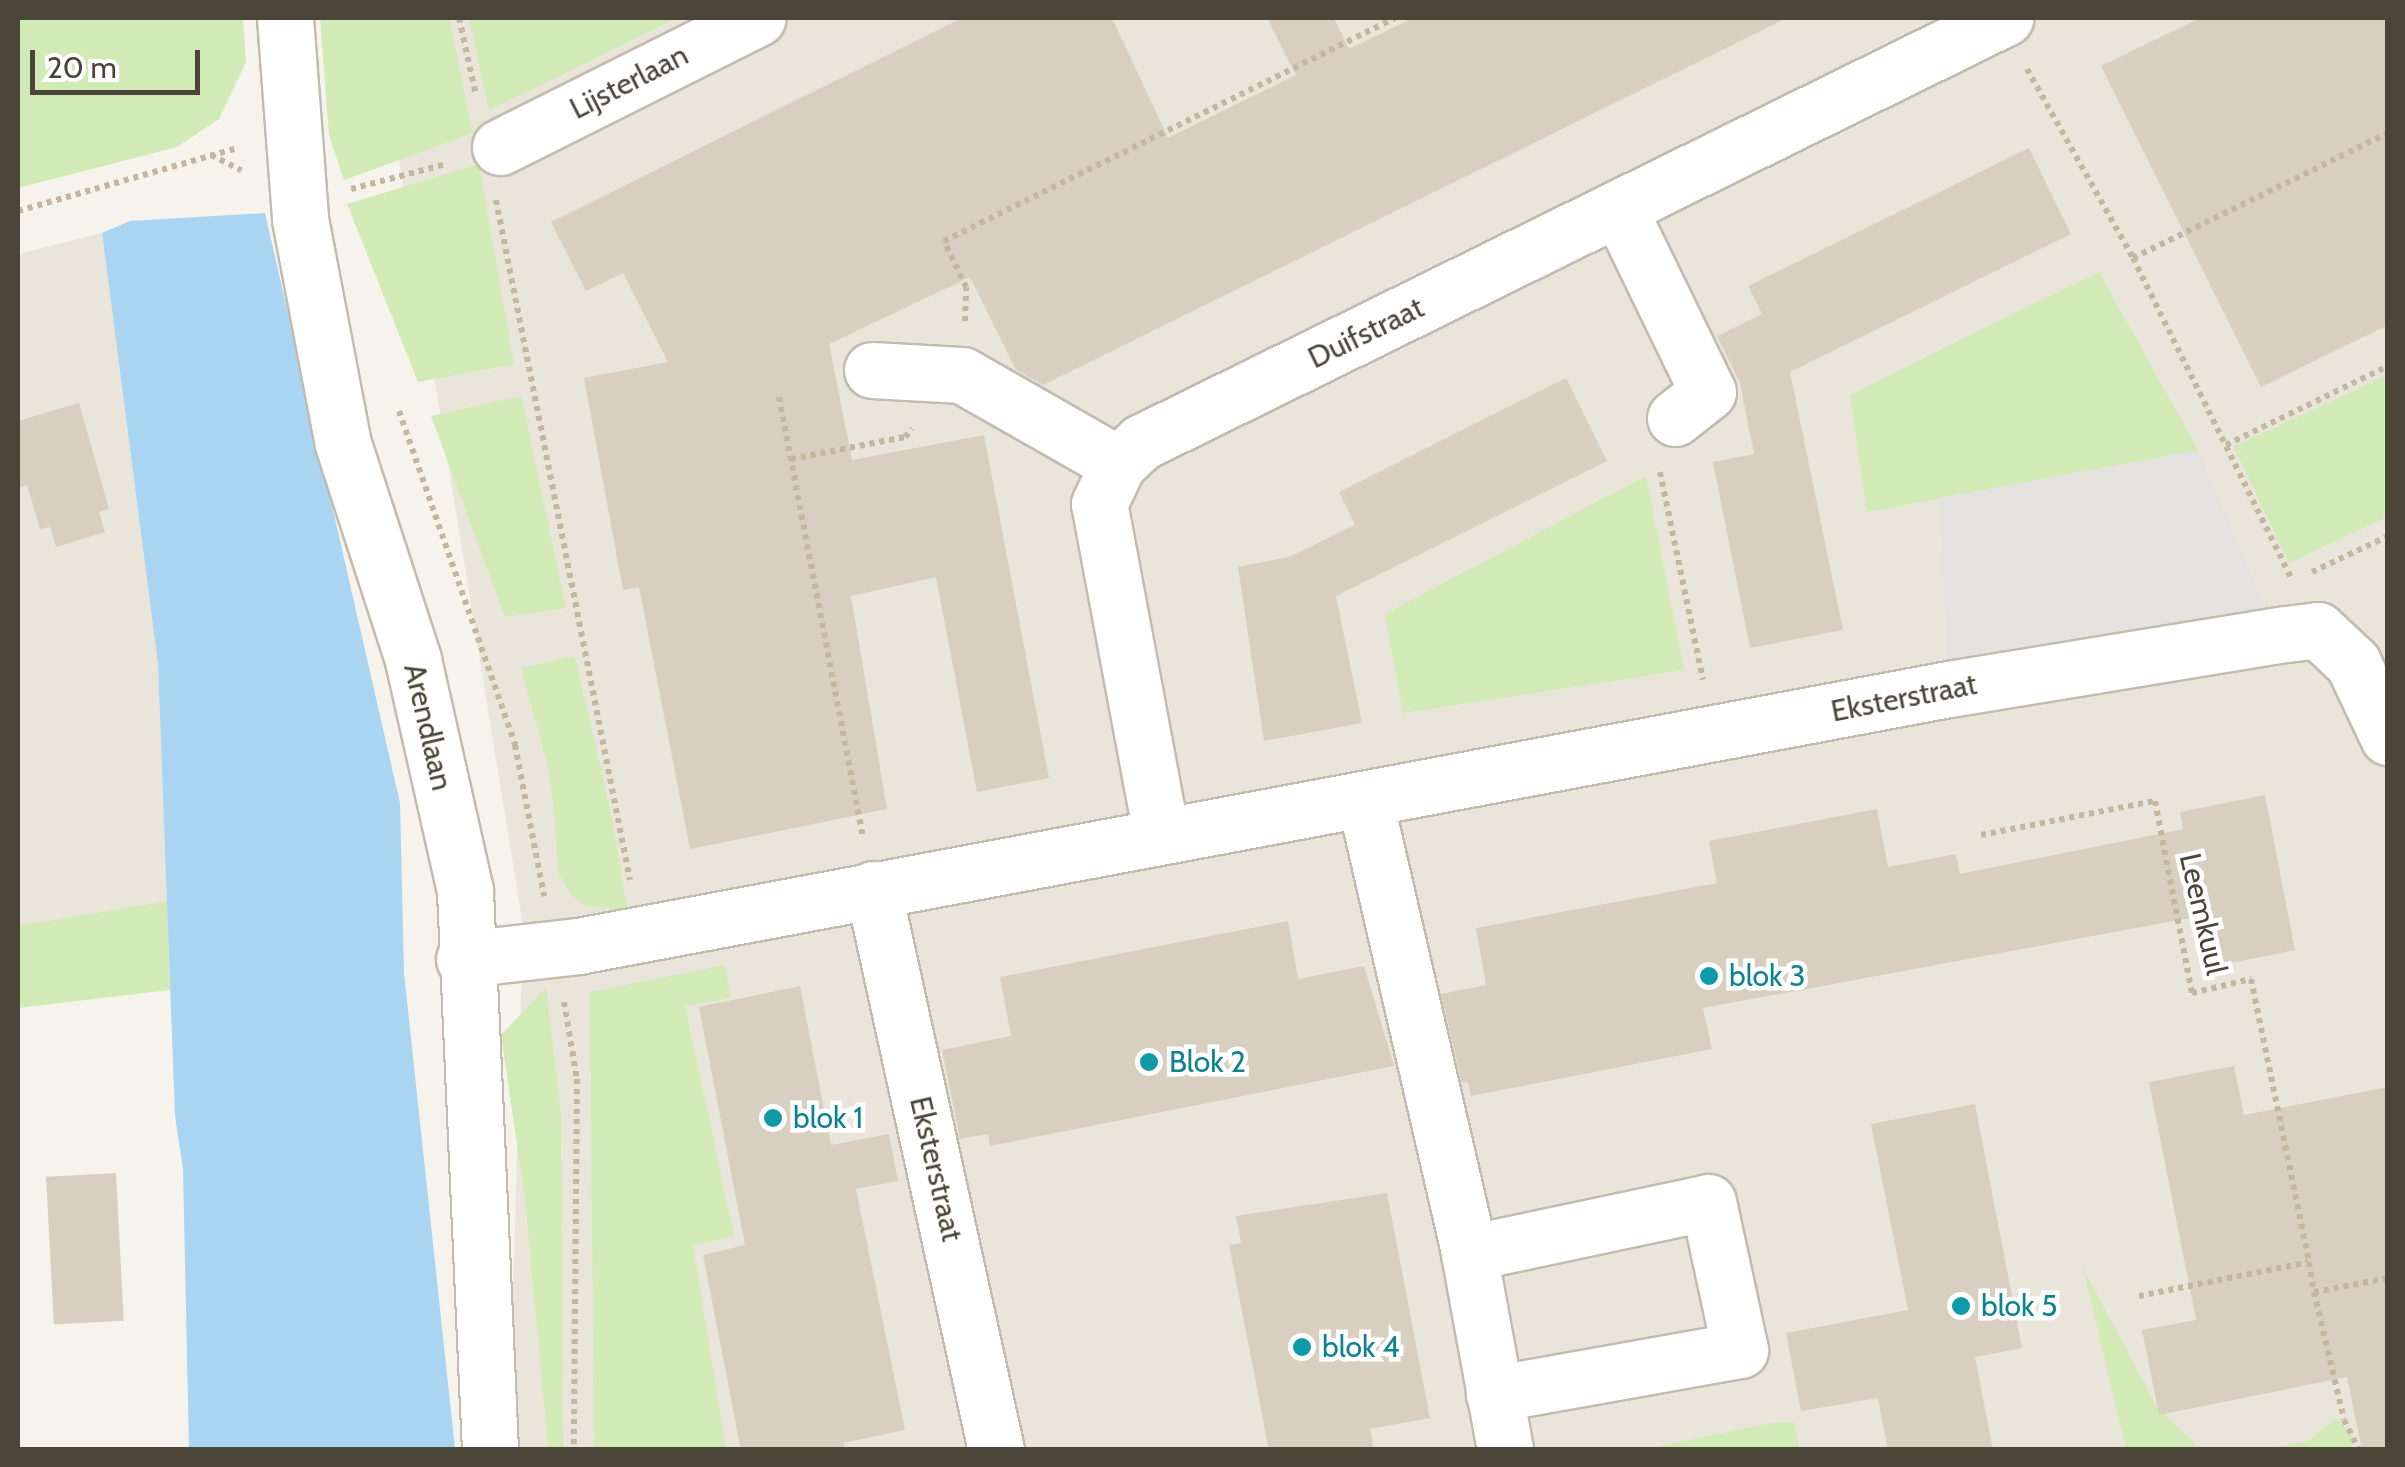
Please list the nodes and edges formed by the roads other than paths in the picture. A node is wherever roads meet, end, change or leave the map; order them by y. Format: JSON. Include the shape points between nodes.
{"nodes":[{"id":1,"x":285,"y":18,"type":"edge"},
{"id":2,"x":758,"y":18,"type":"edge"},
{"id":3,"x":2002,"y":19,"type":"edge"},
{"id":4,"x":500,"y":146,"type":"road end"},
{"id":5,"x":1619,"y":209,"type":"junction"},
{"id":6,"x":872,"y":370,"type":"dead end"},
{"id":7,"x":1675,"y":418,"type":"road end"},
{"id":8,"x":1118,"y":464,"type":"junction"},
{"id":9,"x":2388,"y":736,"type":"edge"},
{"id":10,"x":1365,"y":802,"type":"junction"},
{"id":11,"x":1161,"y":834,"type":"junction"},
{"id":12,"x":873,"y":889,"type":"junction"},
{"id":13,"x":464,"y":959,"type":"junction"},
{"id":14,"x":1469,"y":1253,"type":"junction"},
{"id":15,"x":1494,"y":1394,"type":"junction"},
{"id":16,"x":490,"y":1450,"type":"edge"},
{"id":17,"x":996,"y":1450,"type":"edge"},
{"id":18,"x":1505,"y":1450,"type":"edge"}],
"edges":[{"from":1,"to":13,"type":"street","name":"Arendlaan","via":[[307,257],[343,444],[426,717],[465,891]]},
{"from":2,"to":4,"type":"street","name":"Lijsterlaan"},
{"from":3,"to":5,"type":"street","name":"Duifstraat"},
{"from":5,"to":7,"type":"street","via":[[1708,392]]},
{"from":5,"to":8,"type":"street","name":"Duifstraat","via":[[1142,442]]},
{"from":6,"to":8,"type":"street","via":[[962,375]]},
{"from":8,"to":11,"type":"street","via":[[1099,504]]},
{"from":9,"to":10,"type":"street","name":"Eksterstraat","via":[[2353,663],[2318,630]]},
{"from":10,"to":11,"type":"street","name":"Eksterstraat"},
{"from":10,"to":14,"type":"street"},
{"from":11,"to":12,"type":"street","name":"Eksterstraat"},
{"from":12,"to":13,"type":"street","name":"Eksterstraat","via":[[578,946]]},
{"from":12,"to":17,"type":"street","name":"Eksterstraat"},
{"from":13,"to":16,"type":"street","name":"Arendlaan"},
{"from":14,"to":15,"type":"street"},
{"from":14,"to":15,"type":"street","via":[[1708,1202],[1740,1350]]},
{"from":15,"to":18,"type":"street"}]}
